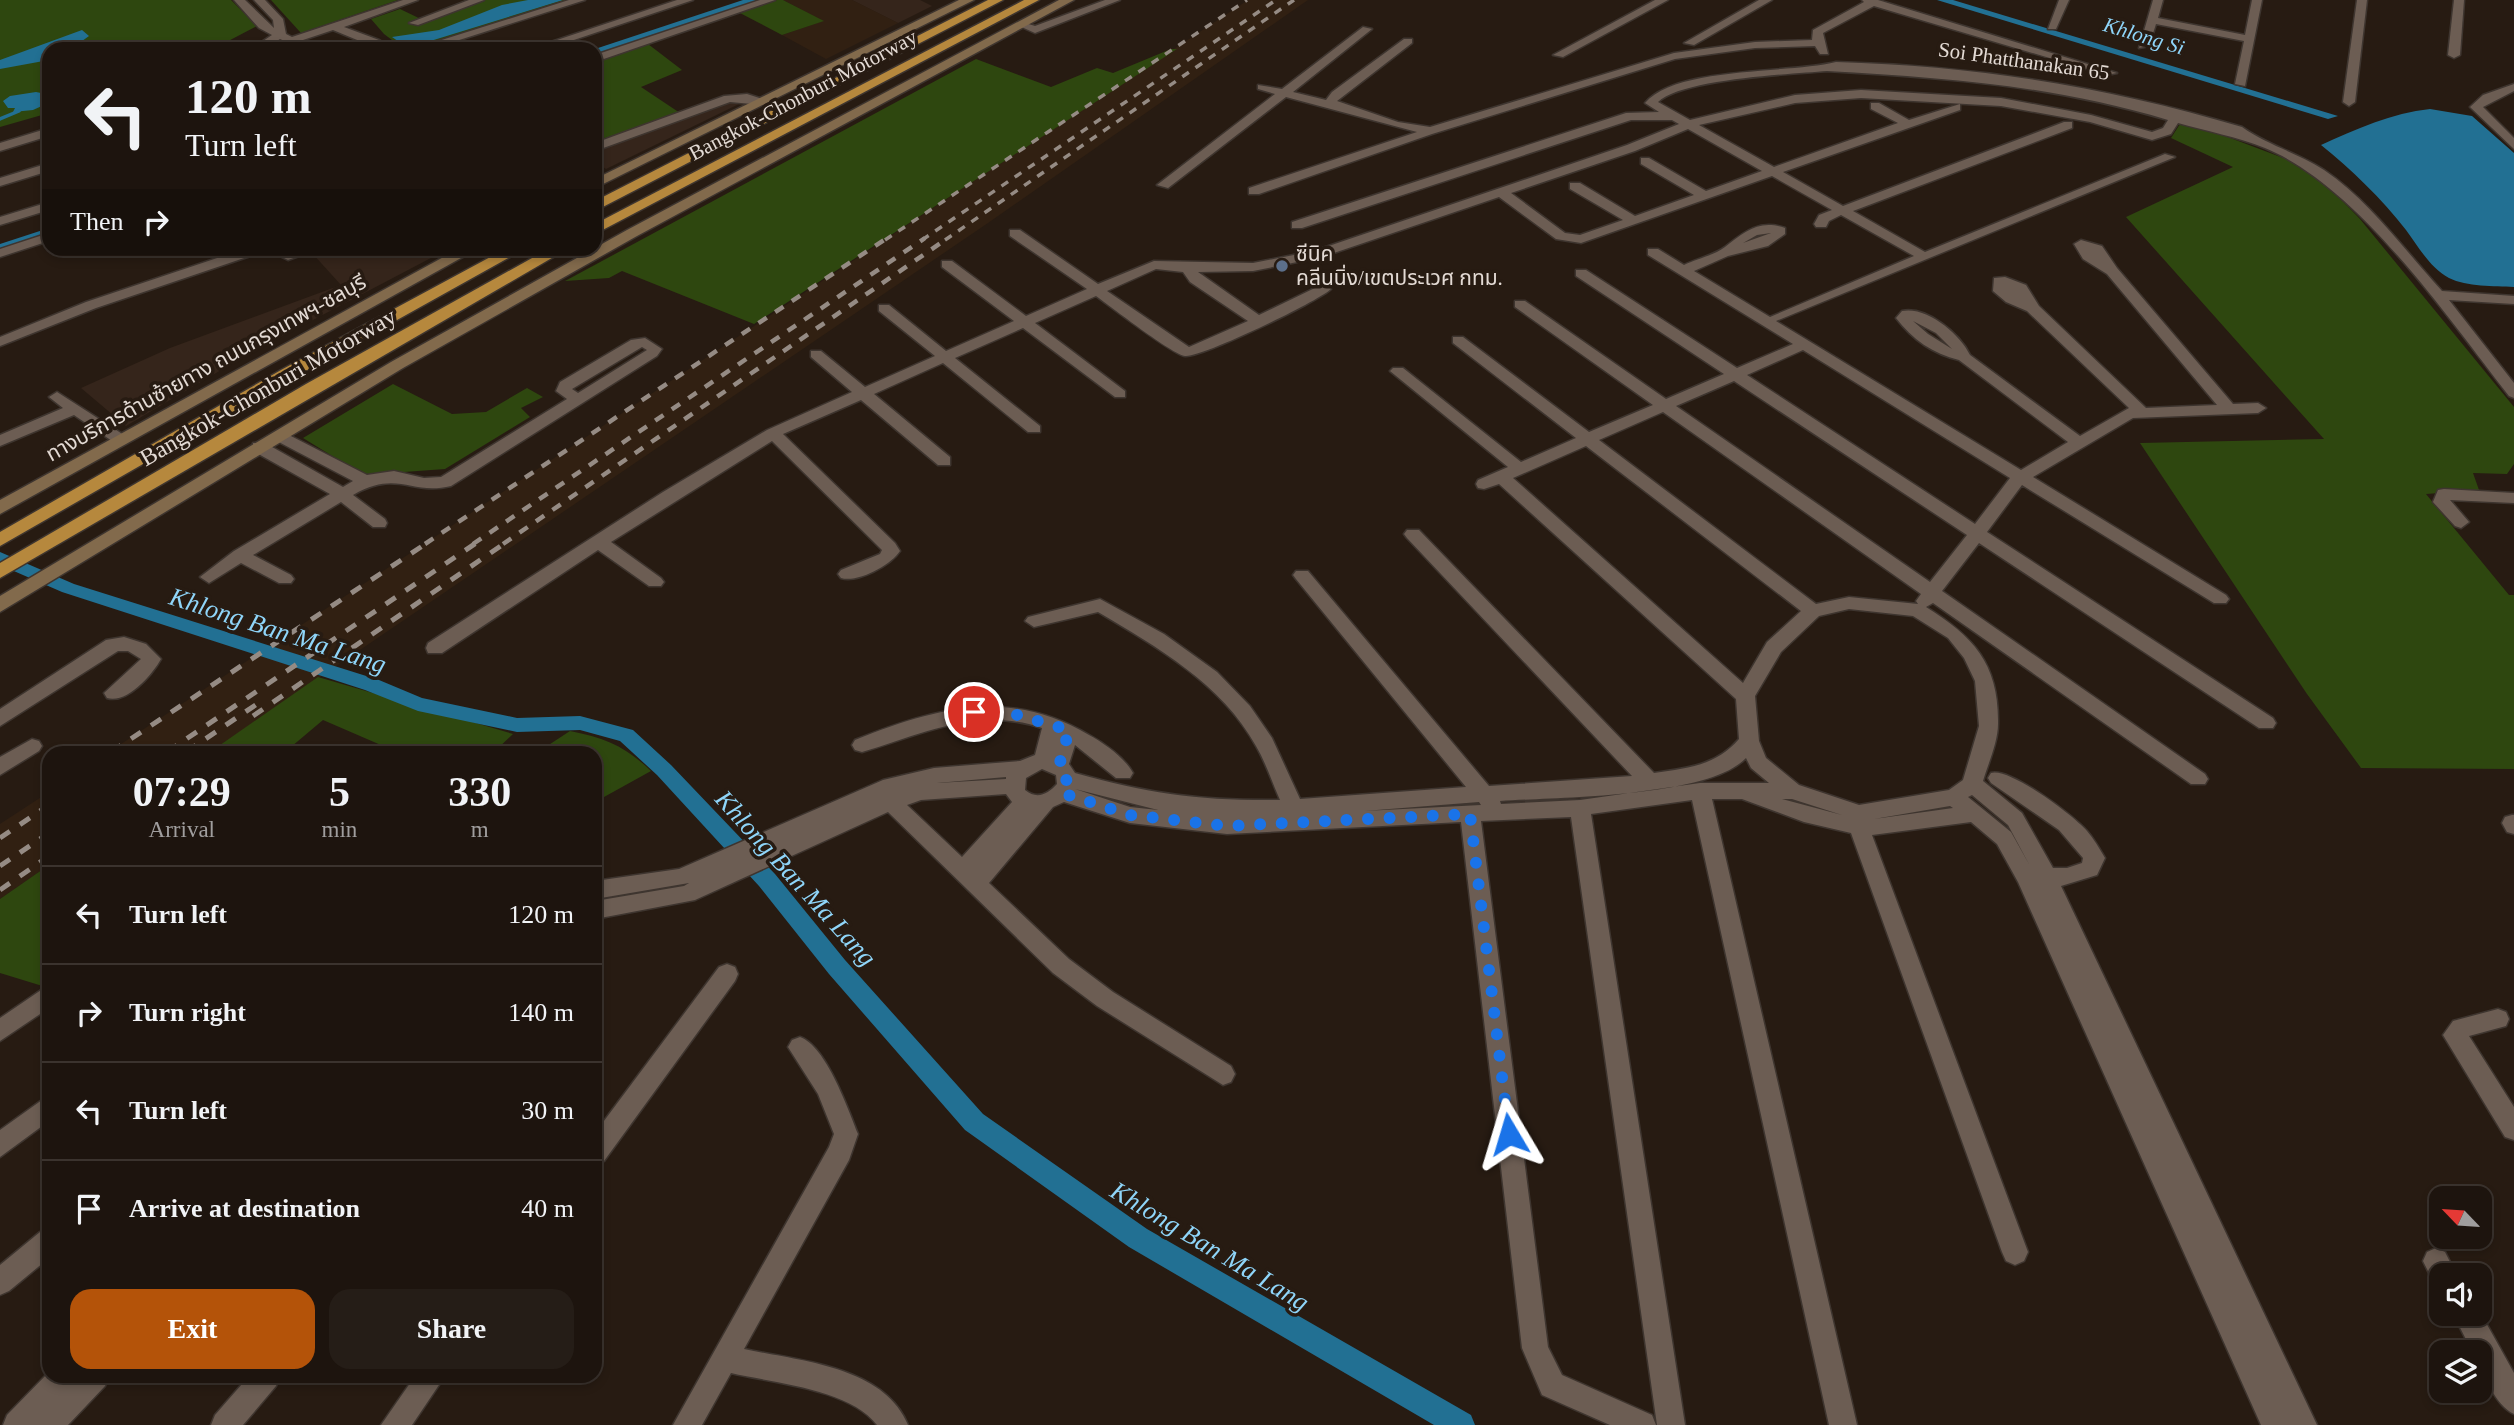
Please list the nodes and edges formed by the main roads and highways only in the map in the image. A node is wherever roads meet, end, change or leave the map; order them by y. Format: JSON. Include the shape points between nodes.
{"nodes":[{"id":1,"x":968,"y":0,"type":"edge"},
{"id":2,"x":998,"y":0,"type":"edge"},
{"id":3,"x":1032,"y":0,"type":"edge"},
{"id":4,"x":1068,"y":0,"type":"edge"},
{"id":5,"x":602,"y":181,"type":"edge"},
{"id":6,"x":602,"y":203,"type":"edge"},
{"id":7,"x":602,"y":226,"type":"edge"},
{"id":8,"x":602,"y":250,"type":"edge"},
{"id":9,"x":457,"y":256,"type":"edge"},
{"id":10,"x":504,"y":256,"type":"edge"},
{"id":11,"x":548,"y":256,"type":"edge"},
{"id":12,"x":591,"y":256,"type":"edge"},
{"id":13,"x":5,"y":505,"type":"edge"},
{"id":14,"x":0,"y":540,"type":"edge"},
{"id":15,"x":0,"y":572,"type":"edge"},
{"id":16,"x":3,"y":603,"type":"edge"}],
"edges":[{"from":1,"to":5,"type":"main road"},
{"from":2,"to":6,"type":"highway","name":"Bangkok-Chonburi Motorway"},
{"from":3,"to":7,"type":"highway","name":"Bangkok-Chonburi Motorway"},
{"from":4,"to":8,"type":"main road"},
{"from":9,"to":13,"type":"main road","name":"ทางบริการด้านซ้ายทาง ถนนกรุงเทพฯ-ชลบุรี"},
{"from":10,"to":14,"type":"highway","name":"Bangkok-Chonburi Motorway","via":[[287,374]]},
{"from":11,"to":15,"type":"highway","name":"Bangkok-Chonburi Motorway"},
{"from":12,"to":16,"type":"main road","via":[[259,447]]}]}
